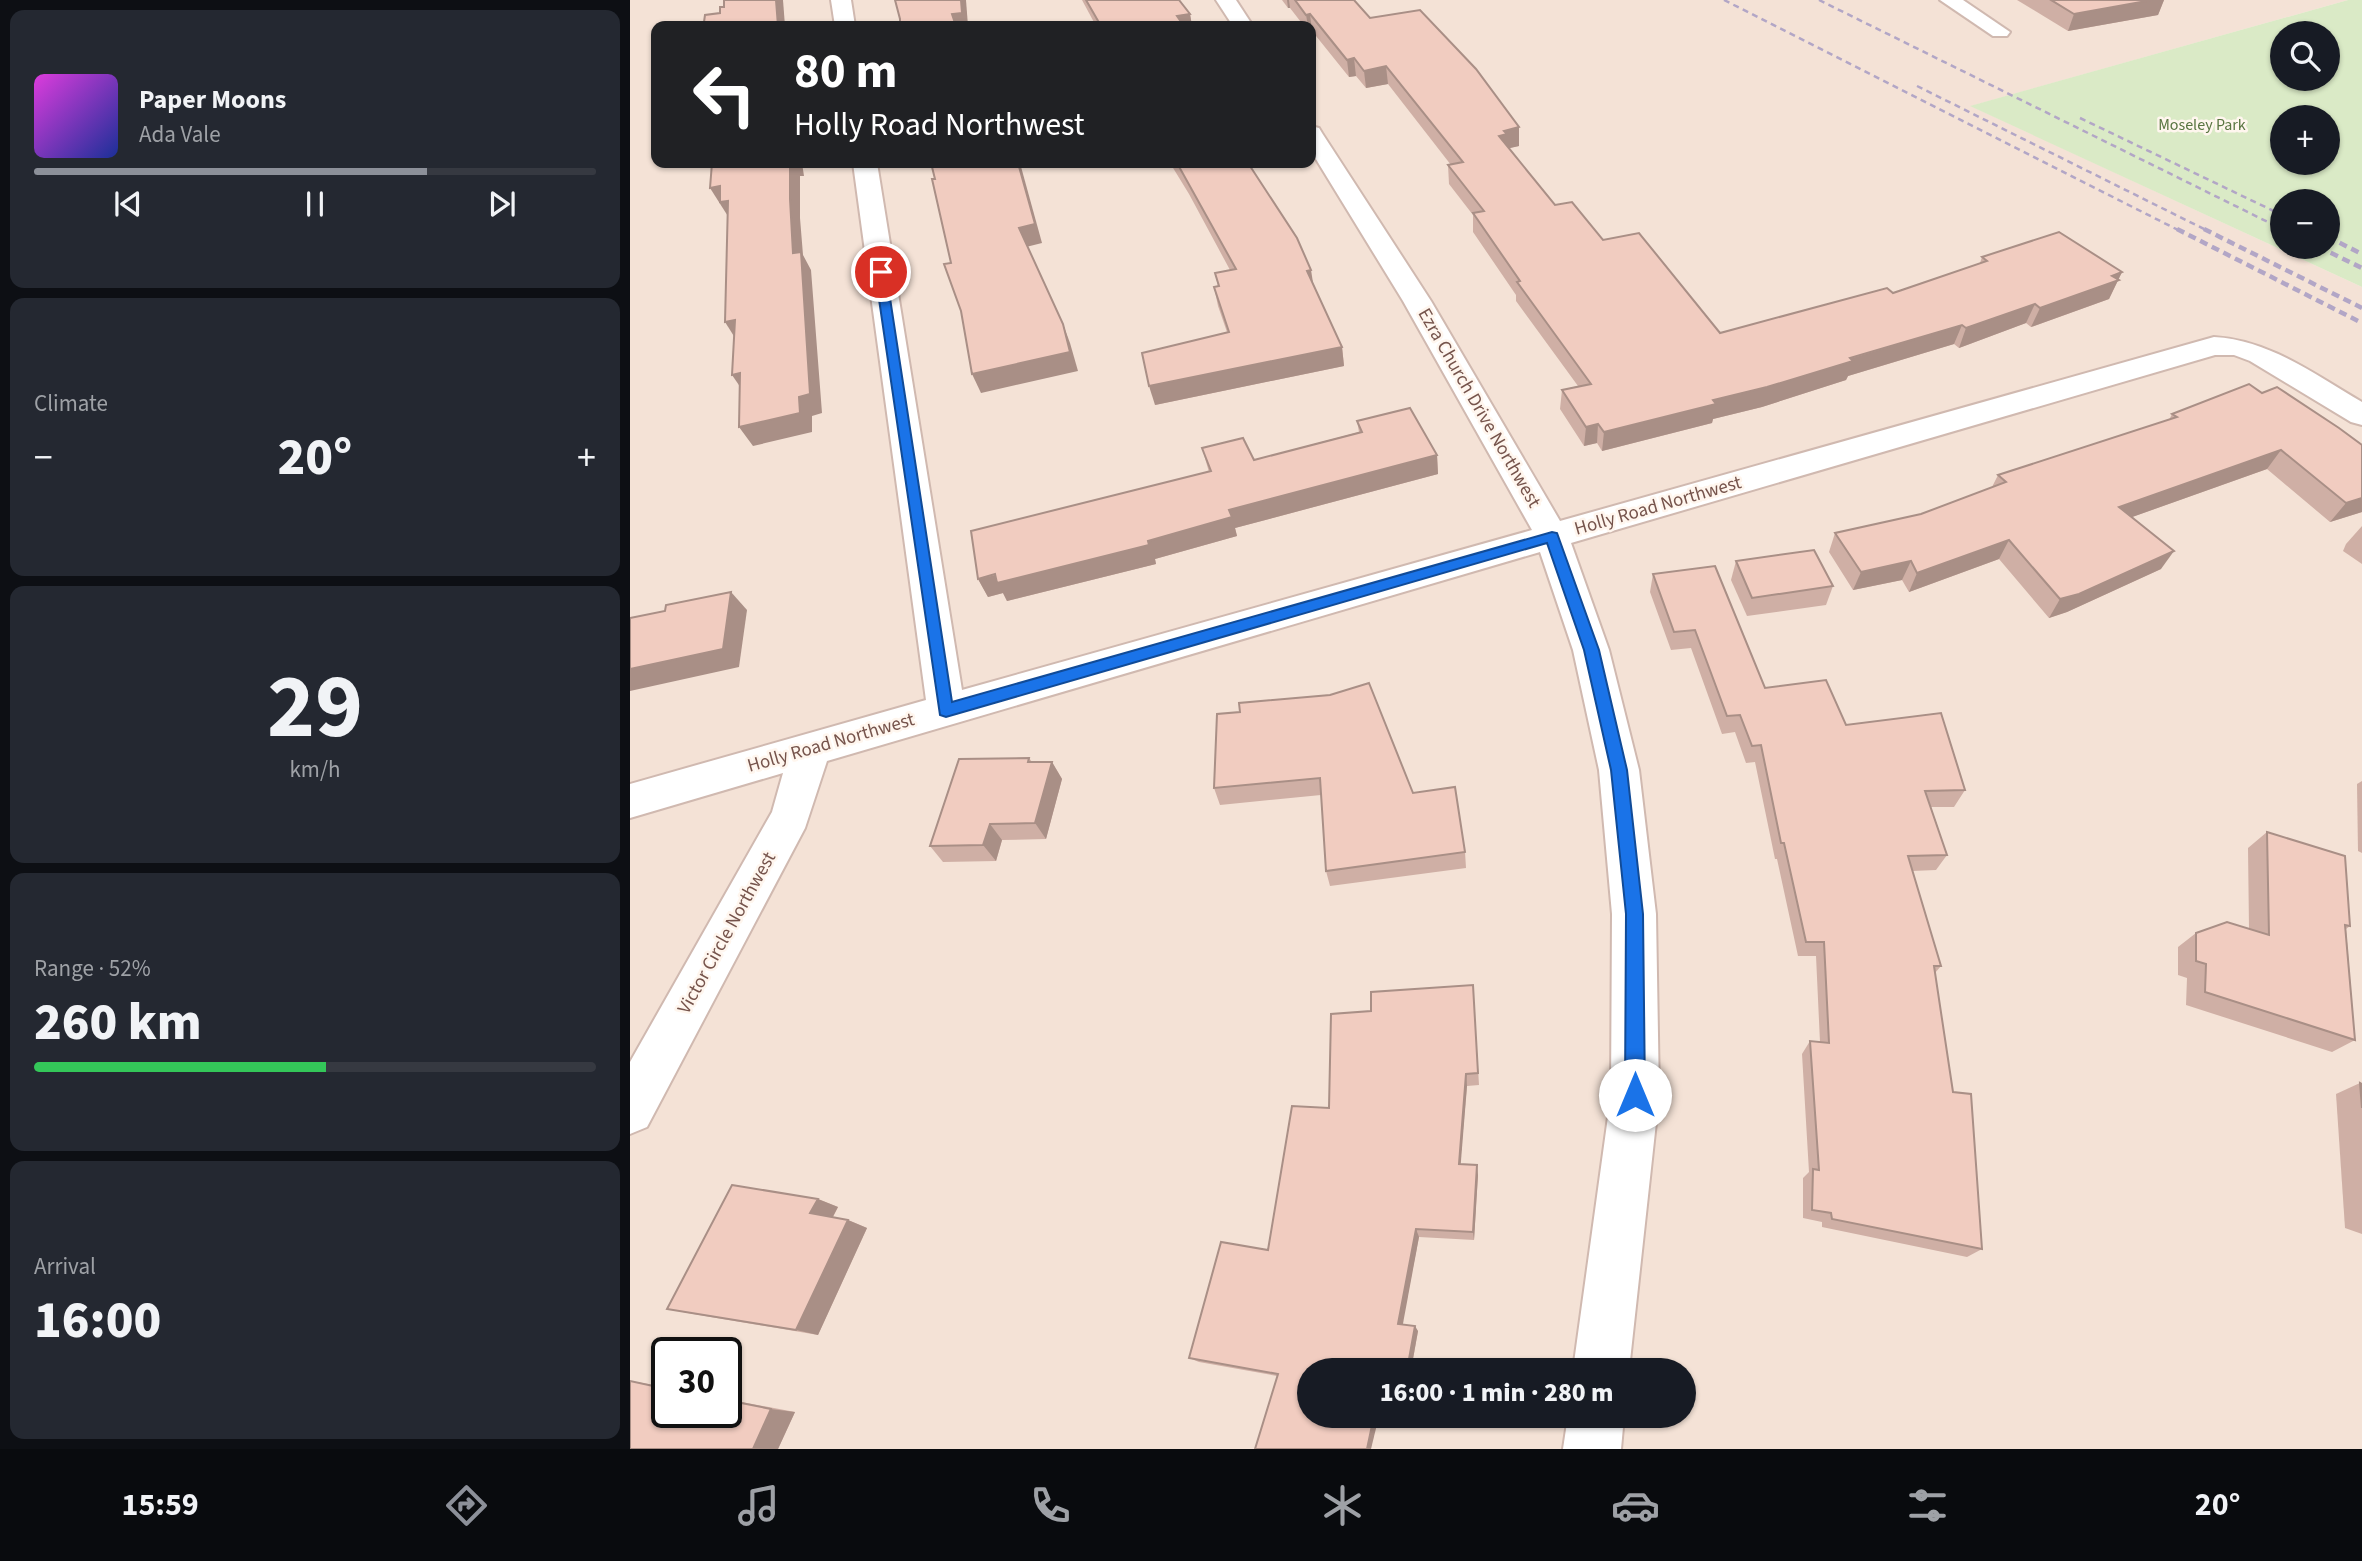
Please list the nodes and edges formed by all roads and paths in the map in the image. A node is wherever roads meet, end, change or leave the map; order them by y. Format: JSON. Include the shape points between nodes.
{"nodes":[{"id":1,"x":841,"y":0,"type":"edge"},
{"id":2,"x":1226,"y":0,"type":"edge"},
{"id":3,"x":1950,"y":0,"type":"edge"},
{"id":4,"x":844,"y":21,"type":"edge"},
{"id":5,"x":1240,"y":21,"type":"edge"},
{"id":6,"x":1970,"y":37,"type":"dead end"},
{"id":7,"x":1316,"y":141,"type":"edge"},
{"id":8,"x":866,"y":168,"type":"edge"},
{"id":9,"x":2362,"y":415,"type":"edge"},
{"id":10,"x":1552,"y":537,"type":"junction"},
{"id":11,"x":946,"y":710,"type":"junction"},
{"id":12,"x":810,"y":750,"type":"junction"},
{"id":13,"x":630,"y":801,"type":"edge"},
{"id":14,"x":630,"y":1110,"type":"edge"},
{"id":15,"x":1602,"y":1358,"type":"edge"},
{"id":16,"x":1594,"y":1428,"type":"edge"},
{"id":17,"x":1591,"y":1449,"type":"edge"}],
"edges":[{"from":1,"to":4,"type":"street"},
{"from":2,"to":5,"type":"street"},
{"from":3,"to":6,"type":"street","via":[[2000,32]]},
{"from":7,"to":10,"type":"street","name":"Ezra Church Drive Northwest","via":[[1417,301]]},
{"from":8,"to":11,"type":"street"},
{"from":9,"to":10,"type":"street","name":"Holly Road Northwest","via":[[2260,355],[2238,346],[2214,346]]},
{"from":10,"to":11,"type":"street","name":"Holly Road Northwest"},
{"from":10,"to":15,"type":"street","name":"Ezra Church Drive Northwest","via":[[1591,650],[1619,770],[1634,914],[1635,1095]]},
{"from":11,"to":12,"type":"street","name":"Holly Road Northwest"},
{"from":12,"to":13,"type":"street","name":"Holly Road Northwest"},
{"from":12,"to":14,"type":"street","name":"Victor Circle Northwest","via":[[791,816]]},
{"from":16,"to":17,"type":"street"}]}
